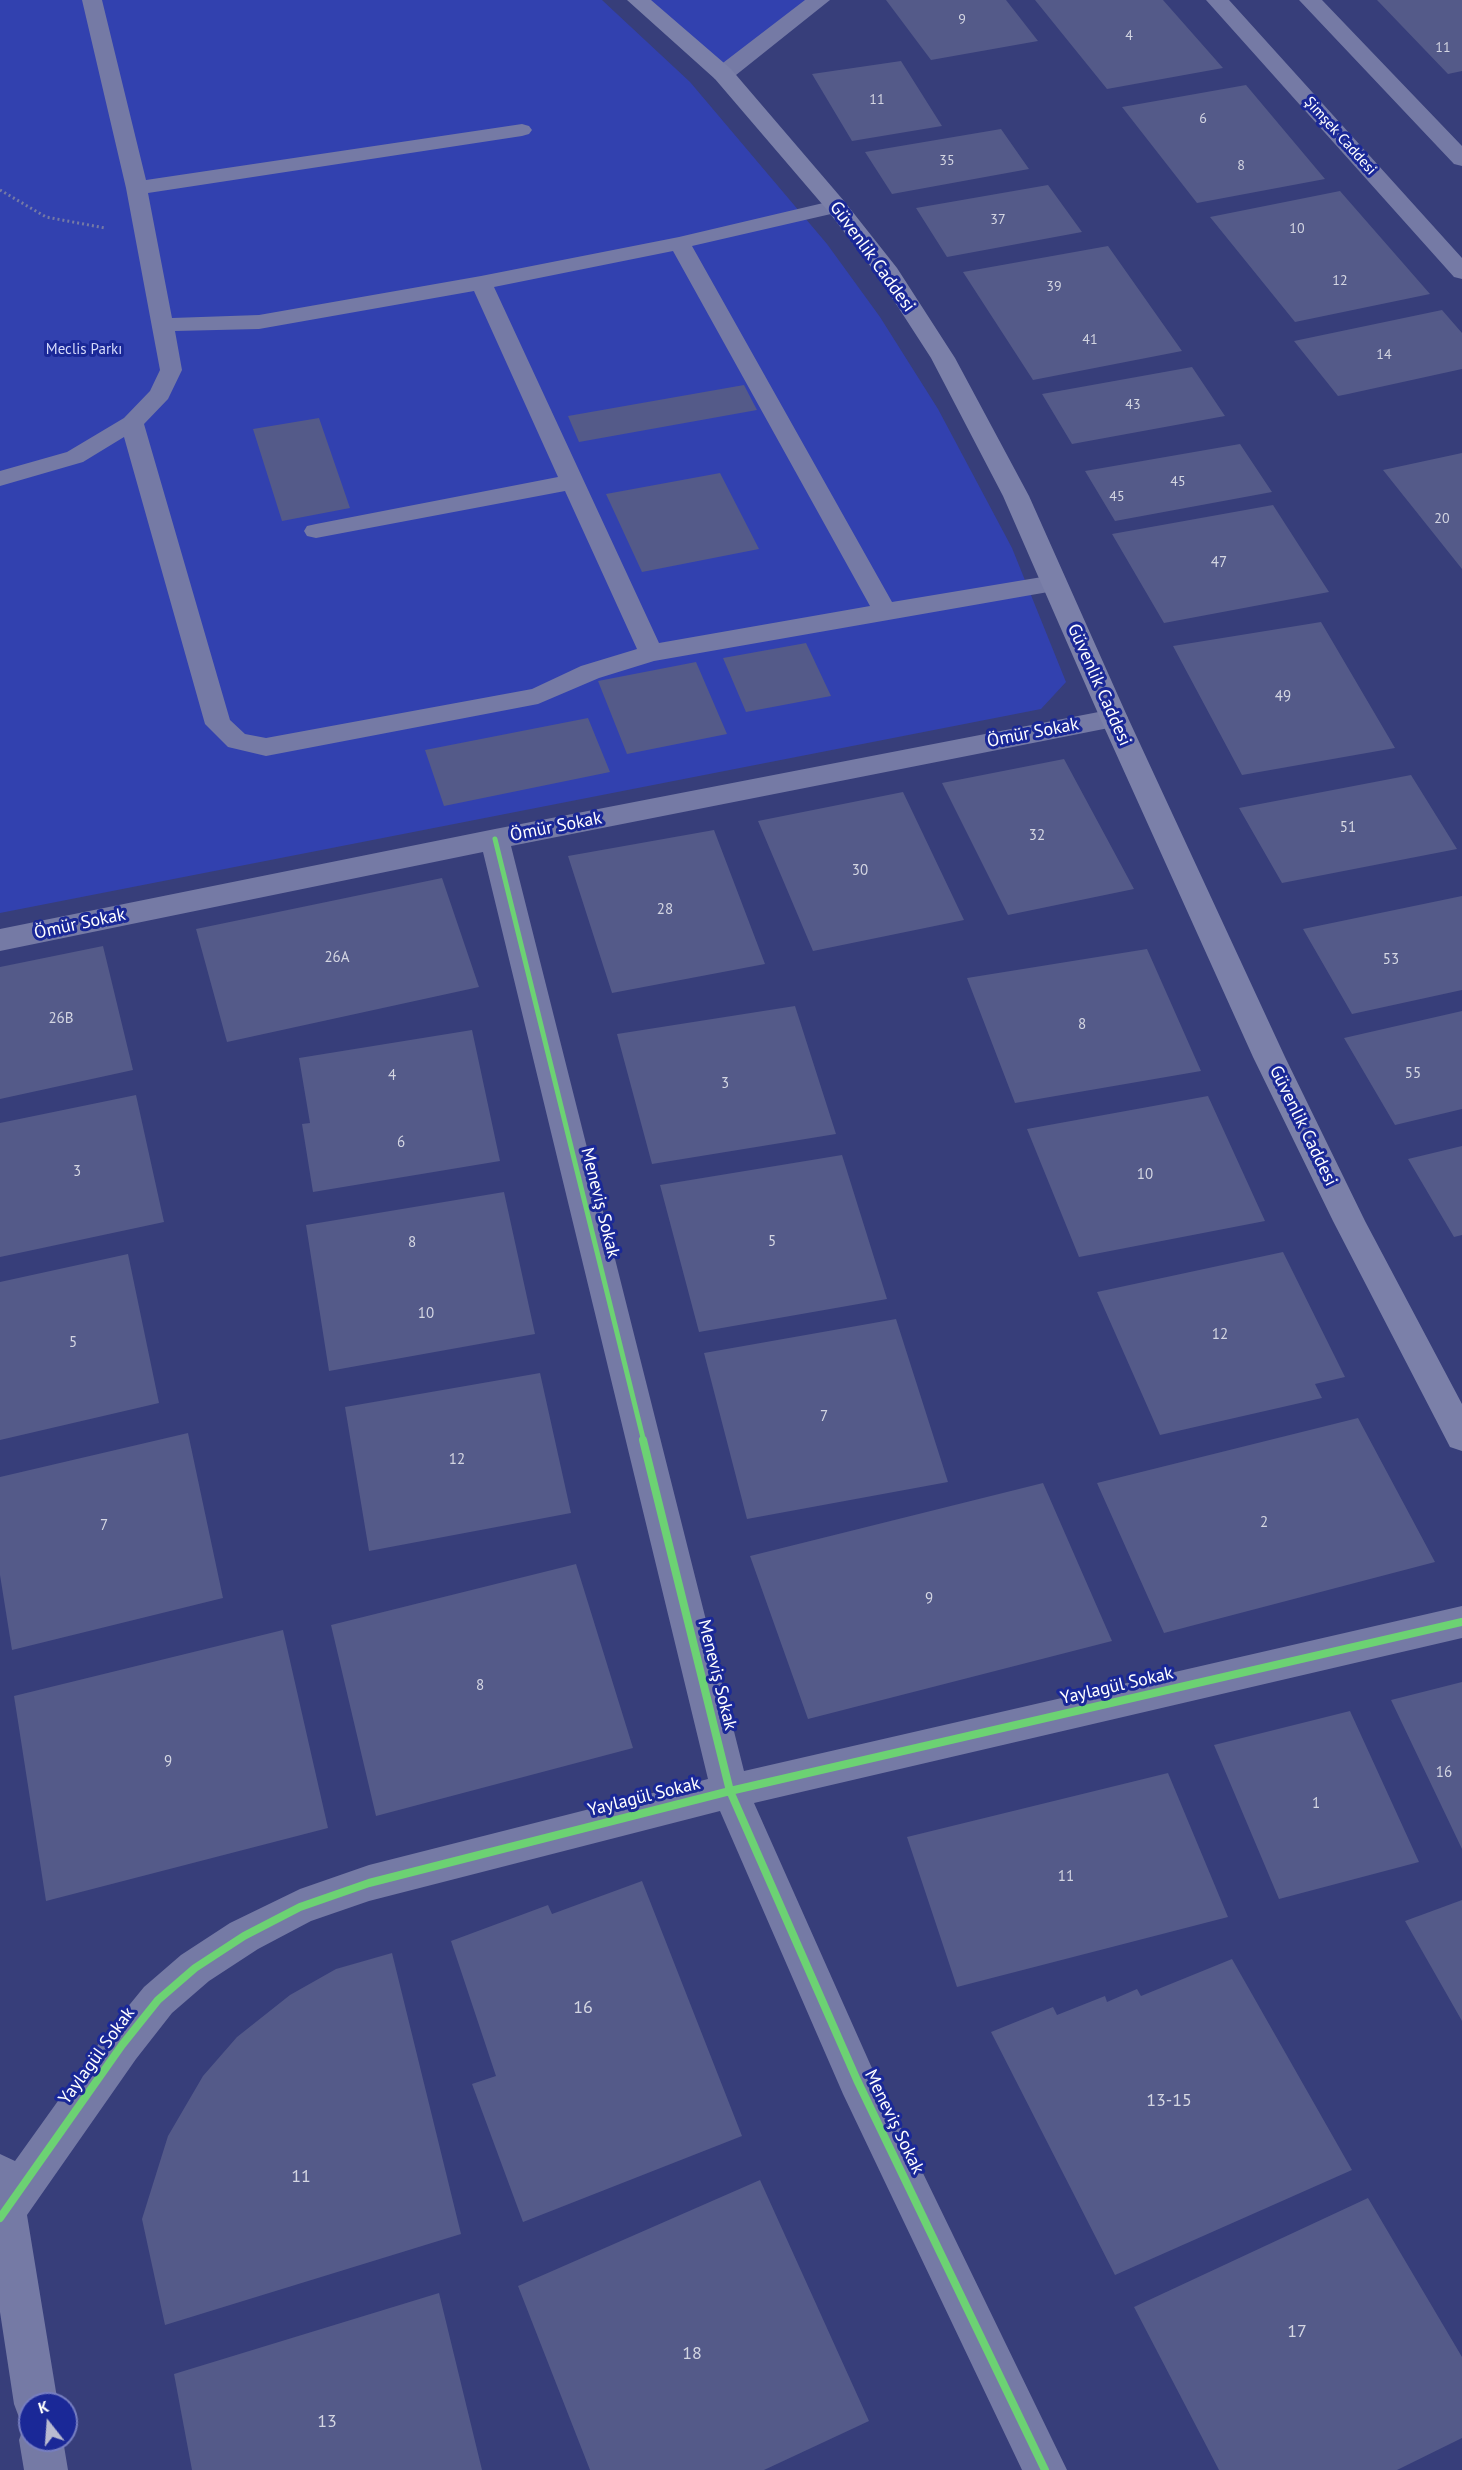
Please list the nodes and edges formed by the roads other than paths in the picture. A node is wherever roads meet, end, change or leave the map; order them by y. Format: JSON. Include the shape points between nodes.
{"nodes":[{"id":1,"x":92,"y":0,"type":"edge"},
{"id":2,"x":638,"y":0,"type":"edge"},
{"id":3,"x":819,"y":0,"type":"edge"},
{"id":4,"x":1217,"y":0,"type":"edge"},
{"id":5,"x":1310,"y":0,"type":"edge"},
{"id":6,"x":723,"y":74,"type":"junction"},
{"id":7,"x":522,"y":130,"type":"dead end"},
{"id":8,"x":1462,"y":159,"type":"edge"},
{"id":9,"x":137,"y":188,"type":"junction"},
{"id":10,"x":836,"y":206,"type":"junction"},
{"id":11,"x":679,"y":243,"type":"junction"},
{"id":12,"x":1462,"y":272,"type":"edge"},
{"id":13,"x":481,"y":283,"type":"junction"},
{"id":14,"x":164,"y":325,"type":"junction"},
{"id":15,"x":132,"y":423,"type":"junction"},
{"id":16,"x":0,"y":479,"type":"edge"},
{"id":17,"x":572,"y":482,"type":"junction"},
{"id":18,"x":316,"y":531,"type":"dead end"},
{"id":19,"x":1054,"y":583,"type":"junction"},
{"id":20,"x":885,"y":611,"type":"junction"},
{"id":21,"x":651,"y":653,"type":"junction"},
{"id":22,"x":1114,"y":718,"type":"junction"},
{"id":23,"x":495,"y":839,"type":"junction"},
{"id":24,"x":0,"y":940,"type":"edge"},
{"id":25,"x":1462,"y":1437,"type":"edge"},
{"id":26,"x":1462,"y":1622,"type":"edge"},
{"id":27,"x":730,"y":1791,"type":"junction"},
{"id":28,"x":2,"y":2202,"type":"edge"},
{"id":29,"x":34,"y":2392,"type":"edge"},
{"id":30,"x":43,"y":2452,"type":"edge"},
{"id":31,"x":46,"y":2470,"type":"edge"},
{"id":32,"x":1045,"y":2470,"type":"edge"}],
"edges":[{"from":1,"to":9,"type":"lane"},
{"from":2,"to":6,"type":"main road","name":"Güvenlik Caddesi"},
{"from":3,"to":6,"type":"street"},
{"from":4,"to":12,"type":"street","name":"Şimşek Caddesi"},
{"from":5,"to":8,"type":"street"},
{"from":6,"to":10,"type":"main road","name":"Güvenlik Caddesi"},
{"from":7,"to":9,"type":"lane"},
{"from":9,"to":14,"type":"lane"},
{"from":10,"to":11,"type":"lane"},
{"from":10,"to":19,"type":"main road","name":"Güvenlik Caddesi","via":[[888,273],[943,358],[1016,496]]},
{"from":11,"to":13,"type":"lane"},
{"from":11,"to":20,"type":"lane"},
{"from":13,"to":14,"type":"lane","via":[[259,322]]},
{"from":13,"to":17,"type":"lane"},
{"from":14,"to":15,"type":"lane","via":[[171,370],[160,393]]},
{"from":15,"to":16,"type":"lane","via":[[75,457]]},
{"from":15,"to":21,"type":"lane","via":[[218,724],[237,741],[266,747],[538,696],[590,672]]},
{"from":17,"to":18,"type":"lane"},
{"from":17,"to":21,"type":"lane"},
{"from":19,"to":20,"type":"lane"},
{"from":19,"to":22,"type":"main road","name":"Güvenlik Caddesi"},
{"from":20,"to":21,"type":"lane"},
{"from":22,"to":23,"type":"street","name":"Ömür Sokak"},
{"from":22,"to":25,"type":"main road","name":"Güvenlik Caddesi","via":[[1269,1057]]},
{"from":23,"to":24,"type":"street","name":"Ömür Sokak"},
{"from":23,"to":27,"type":"street","name":"Meneviş Sokak"},
{"from":26,"to":27,"type":"street","name":"Yaylagül Sokak"},
{"from":27,"to":28,"type":"street","name":"Yaylagül Sokak","via":[[369,1883],[300,1907],[244,1936],[195,1968],[158,2000]]},
{"from":27,"to":32,"type":"street","name":"Meneviş Sokak","via":[[857,2080]]},
{"from":28,"to":29,"type":"street"},
{"from":30,"to":31,"type":"street"}]}
